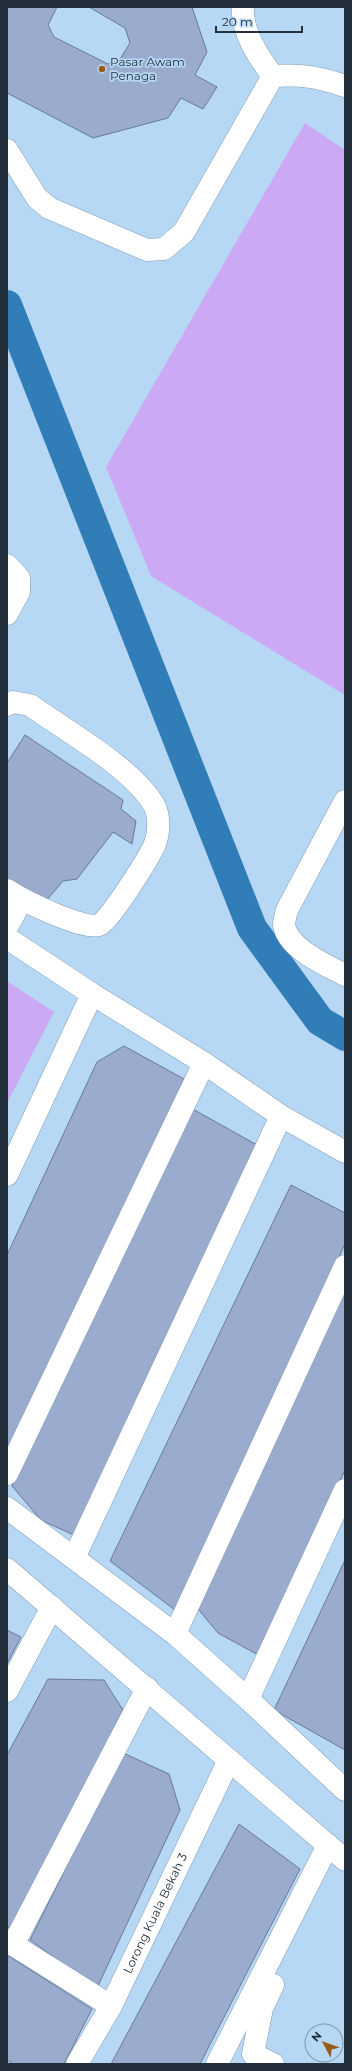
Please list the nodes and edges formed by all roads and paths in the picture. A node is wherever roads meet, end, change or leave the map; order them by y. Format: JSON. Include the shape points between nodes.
{"nodes":[{"id":1,"x":243,"y":7,"type":"edge"},
{"id":2,"x":273,"y":76,"type":"junction"},
{"id":3,"x":345,"y":86,"type":"edge"},
{"id":4,"x":7,"y":150,"type":"edge"},
{"id":5,"x":7,"y":565,"type":"edge"},
{"id":6,"x":7,"y":614,"type":"edge"},
{"id":7,"x":7,"y":705,"type":"edge"},
{"id":8,"x":345,"y":801,"type":"edge"},
{"id":9,"x":14,"y":895,"type":"edge"},
{"id":10,"x":7,"y":927,"type":"edge"},
{"id":11,"x":7,"y":938,"type":"edge"},
{"id":12,"x":345,"y":975,"type":"edge"},
{"id":13,"x":92,"y":994,"type":"junction"},
{"id":14,"x":204,"y":1063,"type":"junction"},
{"id":15,"x":281,"y":1116,"type":"junction"},
{"id":16,"x":345,"y":1152,"type":"edge"},
{"id":17,"x":7,"y":1175,"type":"edge"},
{"id":18,"x":345,"y":1266,"type":"edge"},
{"id":19,"x":7,"y":1474,"type":"edge"},
{"id":20,"x":345,"y":1490,"type":"edge"},
{"id":21,"x":7,"y":1508,"type":"edge"},
{"id":22,"x":74,"y":1558,"type":"junction"},
{"id":23,"x":7,"y":1569,"type":"edge"},
{"id":24,"x":52,"y":1608,"type":"junction"},
{"id":25,"x":174,"y":1634,"type":"junction"},
{"id":26,"x":147,"y":1688,"type":"junction"},
{"id":27,"x":7,"y":1691,"type":"edge"},
{"id":28,"x":248,"y":1699,"type":"junction"},
{"id":29,"x":229,"y":1760,"type":"junction"},
{"id":30,"x":343,"y":1783,"type":"edge"},
{"id":31,"x":337,"y":1853,"type":"edge"},
{"id":32,"x":10,"y":1943,"type":"edge"},
{"id":33,"x":111,"y":2006,"type":"junction"},
{"id":34,"x":224,"y":2061,"type":"edge"},
{"id":35,"x":77,"y":2064,"type":"edge"},
{"id":36,"x":273,"y":2064,"type":"edge"}],
"edges":[{"from":1,"to":2,"type":"street","via":[[248,33],[260,59]]},
{"from":2,"to":3,"type":"street","via":[[298,74]]},
{"from":2,"to":4,"type":"street","via":[[184,232],[164,249],[147,250],[49,208],[37,198]]},
{"from":5,"to":6,"type":"street","via":[[19,578],[19,592]]},
{"from":7,"to":9,"type":"street","via":[[13,702],[30,705],[135,781],[155,806],[158,826],[155,844],[112,915],[100,925],[90,927]]},
{"from":8,"to":12,"type":"street","via":[[287,910],[284,925],[292,942],[309,956]]},
{"from":9,"to":10,"type":"street"},
{"from":11,"to":13,"type":"street"},
{"from":13,"to":14,"type":"street"},
{"from":13,"to":17,"type":"street"},
{"from":14,"to":15,"type":"street"},
{"from":14,"to":19,"type":"street"},
{"from":15,"to":16,"type":"street"},
{"from":15,"to":22,"type":"street"},
{"from":18,"to":25,"type":"street"},
{"from":20,"to":28,"type":"street"},
{"from":21,"to":22,"type":"street"},
{"from":22,"to":25,"type":"street"},
{"from":23,"to":24,"type":"street"},
{"from":24,"to":26,"type":"street"},
{"from":24,"to":27,"type":"street"},
{"from":25,"to":28,"type":"street"},
{"from":26,"to":29,"type":"street"},
{"from":26,"to":32,"type":"street"},
{"from":28,"to":30,"type":"street"},
{"from":29,"to":31,"type":"street"},
{"from":29,"to":33,"type":"street","name":"Lorong Kuala Bekah 3"},
{"from":31,"to":34,"type":"street"},
{"from":31,"to":36,"type":"street","via":[[262,2008],[253,2054]]},
{"from":32,"to":33,"type":"street"},
{"from":33,"to":35,"type":"street","name":"Lorong Kuala Bekah 3"}]}
